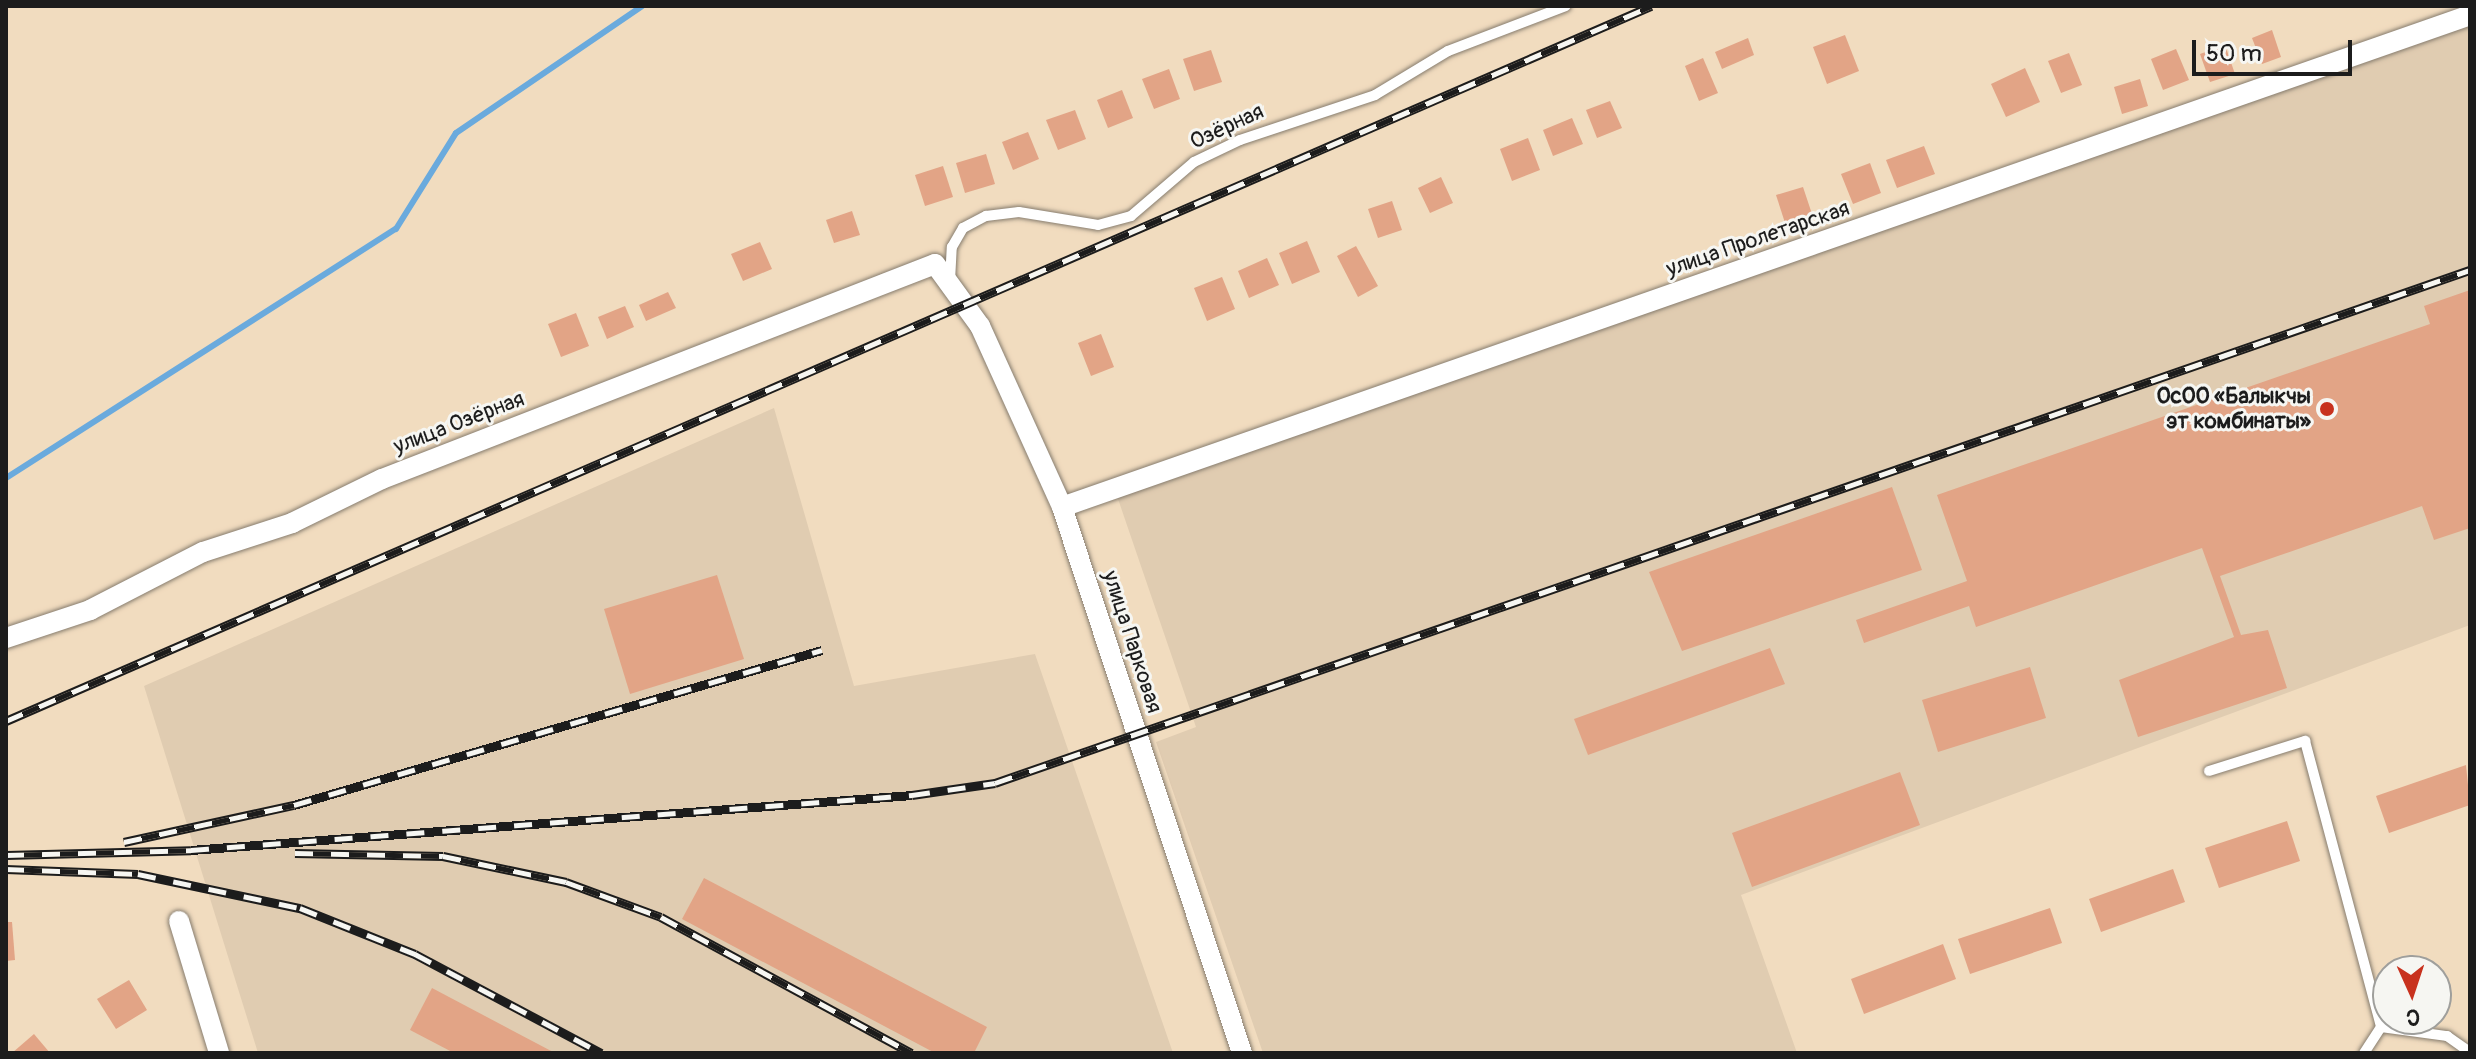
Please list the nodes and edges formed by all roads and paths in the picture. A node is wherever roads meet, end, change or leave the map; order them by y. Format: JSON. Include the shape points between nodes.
{"nodes":[{"id":1,"x":1566,"y":6,"type":"edge"},
{"id":2,"x":2470,"y":15,"type":"edge"},
{"id":3,"x":935,"y":264,"type":"joint"},
{"id":4,"x":949,"y":284,"type":"junction"},
{"id":5,"x":1062,"y":507,"type":"junction"},
{"id":6,"x":6,"y":638,"type":"edge"},
{"id":7,"x":2209,"y":771,"type":"dead end"},
{"id":8,"x":179,"y":921,"type":"dead end"},
{"id":9,"x":2372,"y":993,"type":"edge"},
{"id":10,"x":2376,"y":1035,"type":"edge"},
{"id":11,"x":2440,"y":1035,"type":"edge"},
{"id":12,"x":2470,"y":1052,"type":"edge"},
{"id":13,"x":219,"y":1053,"type":"edge"},
{"id":14,"x":1242,"y":1053,"type":"edge"},
{"id":15,"x":2364,"y":1053,"type":"edge"}],
"edges":[{"from":1,"to":4,"type":"lane","name":"Озёрная","via":[[1448,51],[1375,95],[1240,140],[1194,162],[1131,216],[1098,225],[1019,212],[986,216],[963,228],[952,247]]},
{"from":2,"to":5,"type":"street","name":"улица Пролетарская"},
{"from":3,"to":4,"type":"street","name":"улица Парковая"},
{"from":3,"to":6,"type":"street","name":"улица Озёрная","via":[[382,479],[292,523],[203,552],[90,610]]},
{"from":4,"to":5,"type":"street","name":"улица Парковая","via":[[980,326]]},
{"from":5,"to":14,"type":"street","name":"улица Парковая"},
{"from":7,"to":9,"type":"lane","via":[[2305,741]]},
{"from":8,"to":13,"type":"street"},
{"from":10,"to":15,"type":"lane"},
{"from":11,"to":12,"type":"lane"}]}
